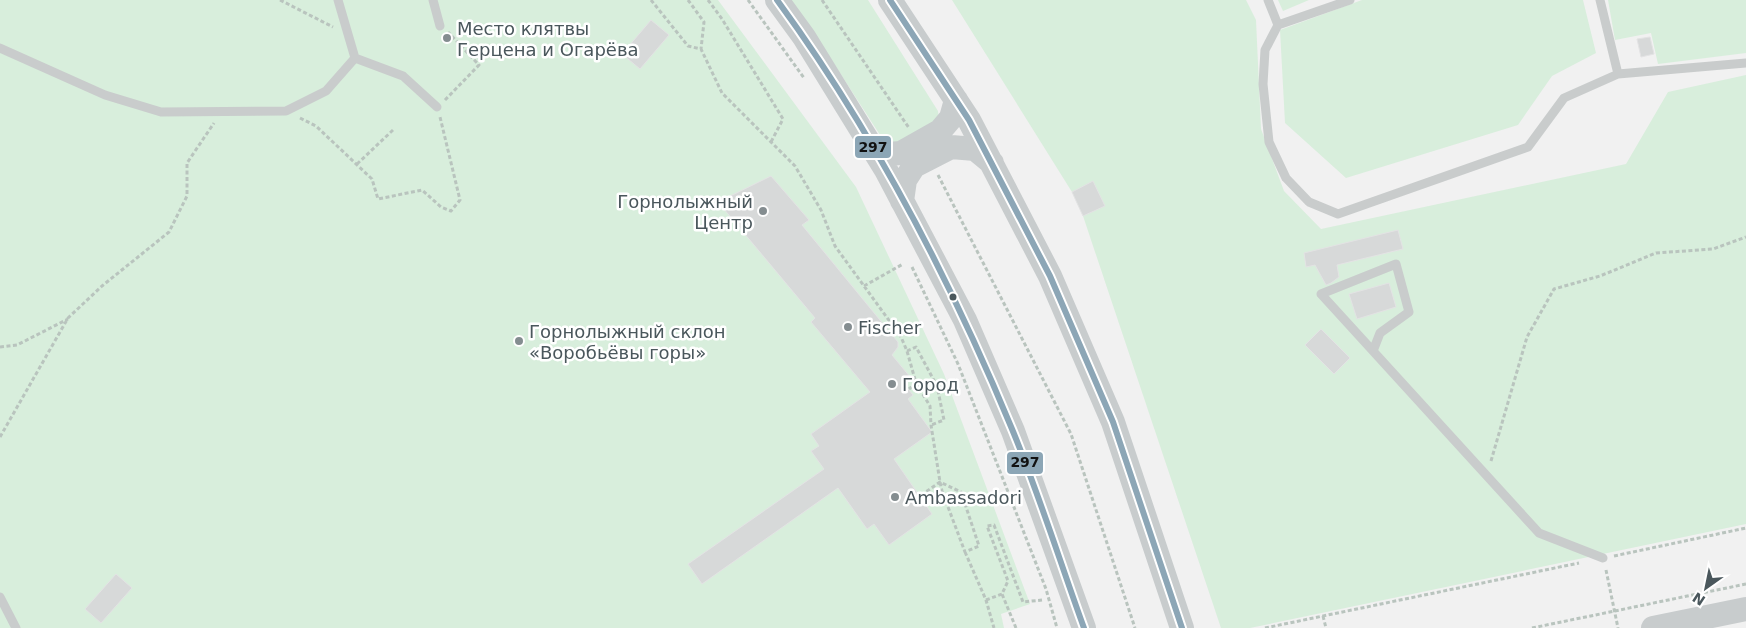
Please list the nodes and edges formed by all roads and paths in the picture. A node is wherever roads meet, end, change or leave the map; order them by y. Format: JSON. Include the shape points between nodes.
{"nodes":[{"id":1,"x":280,"y":0,"type":"edge"},
{"id":2,"x":338,"y":0,"type":"edge"},
{"id":3,"x":433,"y":0,"type":"edge"},
{"id":4,"x":651,"y":0,"type":"edge"},
{"id":5,"x":688,"y":0,"type":"edge"},
{"id":6,"x":708,"y":0,"type":"edge"},
{"id":7,"x":748,"y":0,"type":"edge"},
{"id":8,"x":777,"y":0,"type":"edge"},
{"id":9,"x":822,"y":0,"type":"edge"},
{"id":10,"x":890,"y":0,"type":"edge"},
{"id":11,"x":1268,"y":0,"type":"edge"},
{"id":12,"x":1350,"y":0,"type":"edge"},
{"id":13,"x":1600,"y":0,"type":"edge"},
{"id":14,"x":1278,"y":25,"type":"junction"},
{"id":15,"x":440,"y":26,"type":"dead end"},
{"id":16,"x":348,"y":35,"type":"junction"},
{"id":17,"x":458,"y":43,"type":"dead end"},
{"id":18,"x":0,"y":48,"type":"edge"},
{"id":19,"x":701,"y":49,"type":"junction"},
{"id":20,"x":354,"y":58,"type":"junction"},
{"id":21,"x":1746,"y":63,"type":"edge"},
{"id":22,"x":1618,"y":74,"type":"junction"},
{"id":23,"x":809,"y":86,"type":"dead end"},
{"id":24,"x":956,"y":100,"type":"junction"},
{"id":25,"x":437,"y":107,"type":"junction"},
{"id":26,"x":223,"y":110,"type":"junction"},
{"id":27,"x":286,"y":111,"type":"junction"},
{"id":28,"x":392,"y":130,"type":"dead end"},
{"id":29,"x":771,"y":142,"type":"junction"},
{"id":30,"x":869,"y":143,"type":"junction"},
{"id":31,"x":924,"y":150,"type":"junction"},
{"id":32,"x":992,"y":162,"type":"junction"},
{"id":33,"x":356,"y":164,"type":"junction"},
{"id":34,"x":902,"y":201,"type":"junction"},
{"id":35,"x":1746,"y":236,"type":"edge"},
{"id":36,"x":909,"y":260,"type":"dead end"},
{"id":37,"x":904,"y":264,"type":"dead end"},
{"id":38,"x":864,"y":286,"type":"junction"},
{"id":39,"x":68,"y":318,"type":"junction"},
{"id":40,"x":0,"y":347,"type":"edge"},
{"id":41,"x":907,"y":351,"type":"junction"},
{"id":42,"x":1373,"y":352,"type":"junction"},
{"id":43,"x":956,"y":380,"type":"dead end"},
{"id":44,"x":916,"y":384,"type":"junction"},
{"id":45,"x":938,"y":386,"type":"junction"},
{"id":46,"x":909,"y":389,"type":"dead end"},
{"id":47,"x":931,"y":424,"type":"junction"},
{"id":48,"x":0,"y":437,"type":"edge"},
{"id":49,"x":1486,"y":476,"type":"junction"},
{"id":50,"x":940,"y":482,"type":"junction"},
{"id":51,"x":920,"y":496,"type":"dead end"},
{"id":52,"x":1746,"y":528,"type":"edge"},
{"id":53,"x":965,"y":552,"type":"junction"},
{"id":54,"x":1603,"y":558,"type":"junction"},
{"id":55,"x":1746,"y":584,"type":"edge"},
{"id":56,"x":1002,"y":594,"type":"junction"},
{"id":57,"x":0,"y":597,"type":"edge"},
{"id":58,"x":986,"y":600,"type":"junction"},
{"id":59,"x":1042,"y":600,"type":"dead end"},
{"id":60,"x":1746,"y":609,"type":"edge"},
{"id":61,"x":1614,"y":611,"type":"junction"},
{"id":62,"x":1323,"y":616,"type":"junction"},
{"id":63,"x":1285,"y":626,"type":"edge"},
{"id":64,"x":16,"y":628,"type":"edge"},
{"id":65,"x":994,"y":628,"type":"edge"},
{"id":66,"x":1016,"y":628,"type":"edge"},
{"id":67,"x":1057,"y":628,"type":"edge"},
{"id":68,"x":1084,"y":628,"type":"edge"},
{"id":69,"x":1135,"y":628,"type":"edge"},
{"id":70,"x":1182,"y":628,"type":"edge"},
{"id":71,"x":1265,"y":628,"type":"edge"},
{"id":72,"x":1326,"y":628,"type":"edge"},
{"id":73,"x":1532,"y":628,"type":"edge"},
{"id":74,"x":1618,"y":628,"type":"edge"},
{"id":75,"x":1653,"y":628,"type":"edge"}],
"edges":[{"from":1,"to":16,"type":"path"},
{"from":2,"to":16,"type":"lane"},
{"from":3,"to":15,"type":"lane"},
{"from":4,"to":19,"type":"path","via":[[688,46]]},
{"from":5,"to":19,"type":"path","via":[[704,22]]},
{"from":6,"to":29,"type":"path","via":[[783,119]]},
{"from":7,"to":23,"type":"path"},
{"from":8,"to":30,"type":"main road","via":[[804,37]]},
{"from":9,"to":31,"type":"path"},
{"from":10,"to":24,"type":"main road"},
{"from":11,"to":14,"type":"lane"},
{"from":12,"to":14,"type":"lane"},
{"from":13,"to":22,"type":"lane"},
{"from":14,"to":22,"type":"lane","via":[[1265,50],[1263,84],[1269,142],[1286,178],[1309,202],[1338,214],[1528,147],[1564,98]]},
{"from":16,"to":20,"type":"lane"},
{"from":17,"to":25,"type":"path","via":[[479,65]]},
{"from":18,"to":26,"type":"lane","via":[[105,95],[161,112]]},
{"from":19,"to":29,"type":"path","via":[[722,93]]},
{"from":20,"to":25,"type":"lane","via":[[403,76]]},
{"from":20,"to":27,"type":"lane","via":[[326,91]]},
{"from":21,"to":22,"type":"lane"},
{"from":24,"to":31,"type":"main road","via":[[951,118]]},
{"from":24,"to":32,"type":"main road"},
{"from":25,"to":33,"type":"path","via":[[460,200],[450,211],[422,190],[378,198],[372,179]]},
{"from":26,"to":27,"type":"lane"},
{"from":26,"to":39,"type":"path","via":[[187,163],[187,196],[169,232]]},
{"from":27,"to":33,"type":"path","via":[[316,126]]},
{"from":28,"to":33,"type":"path"},
{"from":29,"to":38,"type":"path","via":[[795,166],[821,210],[835,246]]},
{"from":30,"to":31,"type":"main road","via":[[887,154]]},
{"from":30,"to":34,"type":"main road"},
{"from":31,"to":32,"type":"main road","via":[[975,149]]},
{"from":31,"to":34,"type":"main road","via":[[905,180]]},
{"from":31,"to":69,"type":"path","via":[[1071,434]]},
{"from":32,"to":70,"type":"main road","via":[[1050,276],[1113,422]]},
{"from":34,"to":68,"type":"main road","via":[[965,320],[1013,431]]},
{"from":35,"to":49,"type":"path","via":[[1713,249],[1656,253],[1600,276],[1554,290],[1527,337]]},
{"from":36,"to":67,"type":"path","via":[[958,364],[1046,589]]},
{"from":37,"to":38,"type":"path"},
{"from":38,"to":41,"type":"path","via":[[901,337]]},
{"from":39,"to":40,"type":"path","via":[[17,346]]},
{"from":39,"to":48,"type":"path"},
{"from":41,"to":44,"type":"path"},
{"from":41,"to":45,"type":"path","via":[[916,346]]},
{"from":42,"to":42,"type":"lane","via":[[1380,333],[1409,312],[1396,264],[1321,294]]},
{"from":42,"to":49,"type":"lane"},
{"from":43,"to":45,"type":"path"},
{"from":44,"to":46,"type":"path"},
{"from":44,"to":47,"type":"path","via":[[930,406]]},
{"from":45,"to":47,"type":"path","via":[[944,420]]},
{"from":47,"to":50,"type":"path"},
{"from":49,"to":54,"type":"lane","via":[[1539,533]]},
{"from":50,"to":51,"type":"path"},
{"from":50,"to":53,"type":"path"},
{"from":50,"to":53,"type":"path","via":[[961,492],[979,546]]},
{"from":52,"to":54,"type":"path"},
{"from":53,"to":58,"type":"path"},
{"from":54,"to":61,"type":"path"},
{"from":54,"to":62,"type":"path"},
{"from":55,"to":61,"type":"path"},
{"from":56,"to":58,"type":"path"},
{"from":56,"to":59,"type":"path","via":[[1008,581],[987,526],[994,525],[1023,602]]},
{"from":56,"to":66,"type":"path"},
{"from":57,"to":64,"type":"lane"},
{"from":58,"to":65,"type":"path"},
{"from":60,"to":75,"type":"main road"},
{"from":61,"to":73,"type":"path"},
{"from":61,"to":74,"type":"path"},
{"from":62,"to":63,"type":"path"},
{"from":62,"to":72,"type":"path"},
{"from":63,"to":71,"type":"path"}]}
